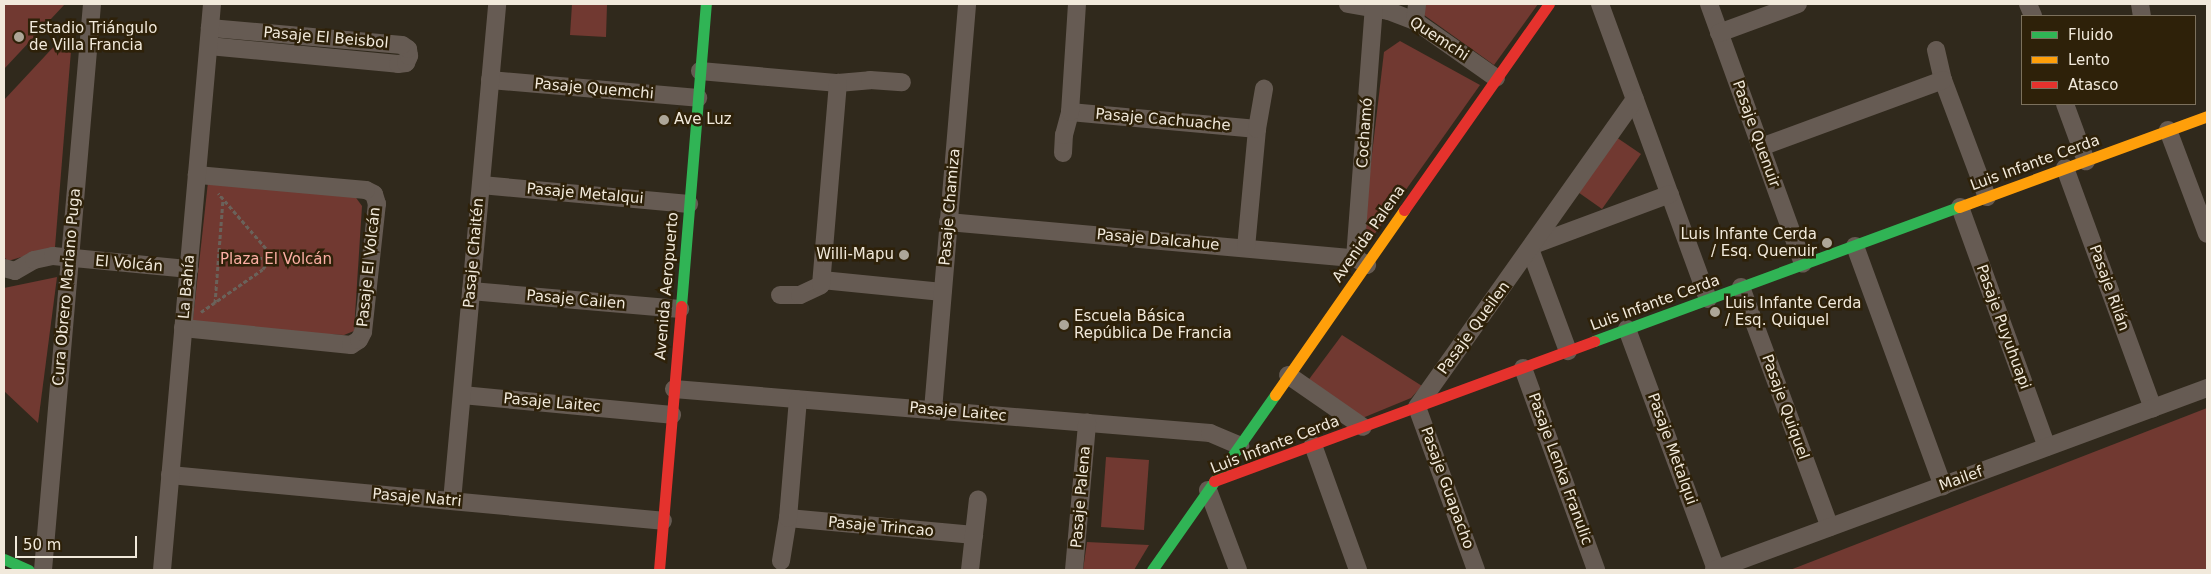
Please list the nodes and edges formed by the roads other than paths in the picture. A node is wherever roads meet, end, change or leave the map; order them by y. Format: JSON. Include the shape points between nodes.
{"nodes":[{"id":1,"x":92,"y":4,"type":"edge"},
{"id":2,"x":212,"y":4,"type":"edge"},
{"id":3,"x":497,"y":4,"type":"edge"},
{"id":4,"x":706,"y":4,"type":"edge"},
{"id":5,"x":967,"y":4,"type":"edge"},
{"id":6,"x":1077,"y":4,"type":"edge"},
{"id":7,"x":1348,"y":4,"type":"edge"},
{"id":8,"x":1549,"y":4,"type":"edge"},
{"id":9,"x":1600,"y":4,"type":"edge"},
{"id":10,"x":1709,"y":4,"type":"edge"},
{"id":11,"x":1798,"y":4,"type":"edge"},
{"id":12,"x":1384,"y":7,"type":"edge"},
{"id":13,"x":1416,"y":12,"type":"edge"},
{"id":14,"x":210,"y":28,"type":"junction"},
{"id":15,"x":1719,"y":33,"type":"junction"},
{"id":16,"x":209,"y":46,"type":"junction"},
{"id":17,"x":1936,"y":50,"type":"dead end"},
{"id":18,"x":700,"y":71,"type":"junction"},
{"id":19,"x":1496,"y":78,"type":"junction"},
{"id":20,"x":490,"y":80,"type":"junction"},
{"id":21,"x":1943,"y":80,"type":"junction"},
{"id":22,"x":902,"y":82,"type":"dead end"},
{"id":23,"x":838,"y":83,"type":"junction"},
{"id":24,"x":1264,"y":89,"type":"dead end"},
{"id":25,"x":698,"y":98,"type":"junction"},
{"id":26,"x":1635,"y":98,"type":"junction"},
{"id":27,"x":2065,"y":105,"type":"edge"},
{"id":28,"x":1070,"y":112,"type":"junction"},
{"id":29,"x":2207,"y":116,"type":"edge"},
{"id":30,"x":1257,"y":128,"type":"junction"},
{"id":31,"x":2168,"y":130,"type":"junction"},
{"id":32,"x":1760,"y":146,"type":"junction"},
{"id":33,"x":1063,"y":153,"type":"dead end"},
{"id":34,"x":2086,"y":160,"type":"junction"},
{"id":35,"x":2065,"y":168,"type":"junction"},
{"id":36,"x":200,"y":175,"type":"junction"},
{"id":37,"x":480,"y":185,"type":"junction"},
{"id":38,"x":1670,"y":194,"type":"junction"},
{"id":39,"x":1987,"y":197,"type":"junction"},
{"id":40,"x":689,"y":204,"type":"junction"},
{"id":41,"x":1960,"y":207,"type":"junction"},
{"id":42,"x":948,"y":222,"type":"junction"},
{"id":43,"x":2207,"y":234,"type":"edge"},
{"id":44,"x":1855,"y":246,"type":"junction"},
{"id":45,"x":1532,"y":247,"type":"junction"},
{"id":46,"x":1246,"y":248,"type":"junction"},
{"id":47,"x":70,"y":258,"type":"junction"},
{"id":48,"x":1361,"y":261,"type":"junction"},
{"id":49,"x":1804,"y":264,"type":"junction"},
{"id":50,"x":4,"y":268,"type":"edge"},
{"id":51,"x":189,"y":269,"type":"junction"},
{"id":52,"x":822,"y":280,"type":"junction"},
{"id":53,"x":1741,"y":287,"type":"junction"},
{"id":54,"x":471,"y":291,"type":"junction"},
{"id":55,"x":942,"y":292,"type":"junction"},
{"id":56,"x":780,"y":295,"type":"dead end"},
{"id":57,"x":1708,"y":300,"type":"junction"},
{"id":58,"x":680,"y":309,"type":"junction"},
{"id":59,"x":183,"y":326,"type":"junction"},
{"id":60,"x":1627,"y":329,"type":"junction"},
{"id":61,"x":1568,"y":351,"type":"junction"},
{"id":62,"x":1523,"y":368,"type":"junction"},
{"id":63,"x":1288,"y":375,"type":"junction"},
{"id":64,"x":2207,"y":388,"type":"edge"},
{"id":65,"x":674,"y":389,"type":"junction"},
{"id":66,"x":462,"y":395,"type":"junction"},
{"id":67,"x":798,"y":399,"type":"junction"},
{"id":68,"x":1417,"y":406,"type":"junction"},
{"id":69,"x":2154,"y":408,"type":"junction"},
{"id":70,"x":932,"y":410,"type":"junction"},
{"id":71,"x":672,"y":415,"type":"junction"},
{"id":72,"x":1087,"y":423,"type":"junction"},
{"id":73,"x":1362,"y":427,"type":"junction"},
{"id":74,"x":1313,"y":445,"type":"junction"},
{"id":75,"x":1240,"y":446,"type":"junction"},
{"id":76,"x":2047,"y":447,"type":"junction"},
{"id":77,"x":170,"y":475,"type":"junction"},
{"id":78,"x":1211,"y":486,"type":"junction"},
{"id":79,"x":1943,"y":486,"type":"junction"},
{"id":80,"x":978,"y":499,"type":"dead end"},
{"id":81,"x":452,"y":501,"type":"junction"},
{"id":82,"x":788,"y":518,"type":"junction"},
{"id":83,"x":663,"y":521,"type":"junction"},
{"id":84,"x":1830,"y":527,"type":"junction"},
{"id":85,"x":974,"y":535,"type":"junction"},
{"id":86,"x":4,"y":559,"type":"edge"},
{"id":87,"x":781,"y":561,"type":"dead end"},
{"id":88,"x":29,"y":570,"type":"edge"},
{"id":89,"x":43,"y":570,"type":"edge"},
{"id":90,"x":162,"y":570,"type":"edge"},
{"id":91,"x":659,"y":570,"type":"edge"},
{"id":92,"x":970,"y":570,"type":"edge"},
{"id":93,"x":1074,"y":570,"type":"edge"},
{"id":94,"x":1152,"y":570,"type":"edge"},
{"id":95,"x":1238,"y":570,"type":"edge"},
{"id":96,"x":1358,"y":570,"type":"edge"},
{"id":97,"x":1476,"y":570,"type":"edge"},
{"id":98,"x":1596,"y":570,"type":"edge"},
{"id":99,"x":1715,"y":570,"type":"edge"}],
"edges":[{"from":1,"to":47,"type":"street","name":"Cura Obrero Mariano Puga"},
{"from":2,"to":14,"type":"street","name":"La Bahía"},
{"from":3,"to":20,"type":"street","name":"Pasaje Chaitén"},
{"from":4,"to":18,"type":"street","name":"Avenida Aeropuerto"},
{"from":5,"to":42,"type":"street","name":"Pasaje Chamiza"},
{"from":6,"to":28,"type":"street"},
{"from":7,"to":12,"type":"street","name":"Quemchi"},
{"from":8,"to":19,"type":"street","name":"Avenida Palena"},
{"from":9,"to":26,"type":"street"},
{"from":10,"to":15,"type":"street","name":"Pasaje Quenuir"},
{"from":11,"to":15,"type":"street"},
{"from":12,"to":13,"type":"street","name":"Quemchi"},
{"from":12,"to":48,"type":"street","name":"Cochamó"},
{"from":13,"to":19,"type":"street","name":"Quemchi"},
{"from":14,"to":16,"type":"street","name":"La Bahía"},
{"from":14,"to":16,"type":"street","name":"Pasaje El Beisbol","via":[[402,45],[408,49],[409,56],[406,63],[398,64]]},
{"from":15,"to":32,"type":"street","name":"Pasaje Quenuir"},
{"from":16,"to":36,"type":"street","name":"La Bahía"},
{"from":17,"to":21,"type":"street"},
{"from":18,"to":23,"type":"street"},
{"from":18,"to":25,"type":"street","name":"Avenida Aeropuerto"},
{"from":19,"to":48,"type":"street","name":"Avenida Palena"},
{"from":20,"to":25,"type":"street","name":"Pasaje Quemchi"},
{"from":20,"to":37,"type":"street","name":"Pasaje Chaitén"},
{"from":21,"to":32,"type":"street"},
{"from":21,"to":39,"type":"street"},
{"from":22,"to":23,"type":"street"},
{"from":23,"to":52,"type":"street"},
{"from":24,"to":30,"type":"street"},
{"from":25,"to":40,"type":"street","name":"Avenida Aeropuerto"},
{"from":26,"to":38,"type":"street"},
{"from":26,"to":45,"type":"street","name":"Pasaje Queilen"},
{"from":27,"to":34,"type":"street"},
{"from":28,"to":30,"type":"street","name":"Pasaje Cachuache"},
{"from":28,"to":33,"type":"street"},
{"from":29,"to":31,"type":"street","name":"Luis Infante Cerda"},
{"from":30,"to":46,"type":"street"},
{"from":31,"to":34,"type":"street","name":"Luis Infante Cerda"},
{"from":31,"to":43,"type":"street"},
{"from":32,"to":49,"type":"street","name":"Pasaje Quenuir"},
{"from":34,"to":35,"type":"street","name":"Luis Infante Cerda"},
{"from":35,"to":39,"type":"street","name":"Luis Infante Cerda"},
{"from":35,"to":69,"type":"street","name":"Pasaje Rilán"},
{"from":36,"to":51,"type":"street","name":"La Bahía"},
{"from":36,"to":59,"type":"street","name":"Pasaje El Volcán","via":[[366,190],[374,194],[377,204],[363,332],[351,345]]},
{"from":37,"to":40,"type":"street","name":"Pasaje Metalqui"},
{"from":37,"to":54,"type":"street","name":"Pasaje Chaitén"},
{"from":38,"to":45,"type":"street"},
{"from":38,"to":57,"type":"street"},
{"from":39,"to":41,"type":"street","name":"Luis Infante Cerda"},
{"from":40,"to":58,"type":"street","name":"Avenida Aeropuerto"},
{"from":41,"to":44,"type":"street","name":"Luis Infante Cerda"},
{"from":41,"to":76,"type":"street","name":"Pasaje Puyuhuapi"},
{"from":42,"to":46,"type":"street","name":"Pasaje Dalcahue"},
{"from":42,"to":55,"type":"street","name":"Pasaje Chamiza"},
{"from":44,"to":49,"type":"street","name":"Luis Infante Cerda"},
{"from":44,"to":79,"type":"street"},
{"from":45,"to":61,"type":"street"},
{"from":45,"to":68,"type":"street","name":"Pasaje Queilen"},
{"from":46,"to":48,"type":"street","name":"Pasaje Dalcahue"},
{"from":47,"to":50,"type":"street","name":"El Volcán","via":[[48,256],[15,271]]},
{"from":47,"to":51,"type":"street","name":"El Volcán"},
{"from":47,"to":89,"type":"street","name":"Cura Obrero Mariano Puga"},
{"from":48,"to":63,"type":"street","name":"Avenida Palena"},
{"from":49,"to":53,"type":"street","name":"Luis Infante Cerda"},
{"from":51,"to":59,"type":"street","name":"La Bahía"},
{"from":52,"to":55,"type":"street"},
{"from":52,"to":56,"type":"street","via":[[819,287],[800,295]]},
{"from":53,"to":57,"type":"street","name":"Luis Infante Cerda"},
{"from":53,"to":84,"type":"street","name":"Pasaje Quiquel"},
{"from":54,"to":58,"type":"street","name":"Pasaje Cailen"},
{"from":54,"to":66,"type":"street","name":"Pasaje Chaitén"},
{"from":55,"to":70,"type":"street","name":"Pasaje Chamiza"},
{"from":57,"to":60,"type":"street","name":"Luis Infante Cerda"},
{"from":58,"to":65,"type":"street","name":"Avenida Aeropuerto"},
{"from":59,"to":77,"type":"street","name":"La Bahía"},
{"from":60,"to":61,"type":"street","name":"Luis Infante Cerda"},
{"from":60,"to":99,"type":"street","name":"Pasaje Metalqui"},
{"from":61,"to":62,"type":"street","name":"Luis Infante Cerda"},
{"from":62,"to":68,"type":"street","name":"Luis Infante Cerda"},
{"from":62,"to":98,"type":"street","name":"Pasaje Lenka Franulic"},
{"from":63,"to":73,"type":"street"},
{"from":63,"to":75,"type":"street","name":"Avenida Palena"},
{"from":64,"to":69,"type":"street","name":"Mailef"},
{"from":65,"to":67,"type":"street","name":"Pasaje Laitec"},
{"from":65,"to":71,"type":"street","name":"Avenida Aeropuerto"},
{"from":66,"to":71,"type":"street","name":"Pasaje Laitec"},
{"from":66,"to":81,"type":"street","name":"Pasaje Chaitén"},
{"from":67,"to":70,"type":"street","name":"Pasaje Laitec"},
{"from":67,"to":82,"type":"street"},
{"from":68,"to":73,"type":"street","name":"Luis Infante Cerda"},
{"from":68,"to":97,"type":"street","name":"Pasaje Guapacho"},
{"from":69,"to":76,"type":"street","name":"Mailef"},
{"from":70,"to":72,"type":"street","name":"Pasaje Laitec"},
{"from":71,"to":83,"type":"street","name":"Avenida Aeropuerto"},
{"from":72,"to":75,"type":"street","name":"Pasaje Laitec","via":[[1210,434]]},
{"from":72,"to":93,"type":"street","name":"Pasaje Palena"},
{"from":73,"to":74,"type":"street","name":"Luis Infante Cerda"},
{"from":74,"to":78,"type":"street","name":"Luis Infante Cerda"},
{"from":74,"to":96,"type":"street"},
{"from":75,"to":78,"type":"street","name":"Avenida Palena"},
{"from":76,"to":79,"type":"street","name":"Mailef"},
{"from":77,"to":81,"type":"street","name":"Pasaje Natri"},
{"from":77,"to":90,"type":"street","name":"La Bahía"},
{"from":78,"to":94,"type":"street","name":"Luis Infante Cerda"},
{"from":78,"to":95,"type":"street"},
{"from":79,"to":84,"type":"street","name":"Mailef"},
{"from":80,"to":85,"type":"street"},
{"from":81,"to":83,"type":"street","name":"Pasaje Natri"},
{"from":82,"to":85,"type":"street","name":"Pasaje Trincao"},
{"from":82,"to":87,"type":"street"},
{"from":83,"to":91,"type":"street","name":"Avenida Aeropuerto"},
{"from":84,"to":99,"type":"street","name":"Mailef"},
{"from":85,"to":92,"type":"street"},
{"from":86,"to":88,"type":"street"}]}
